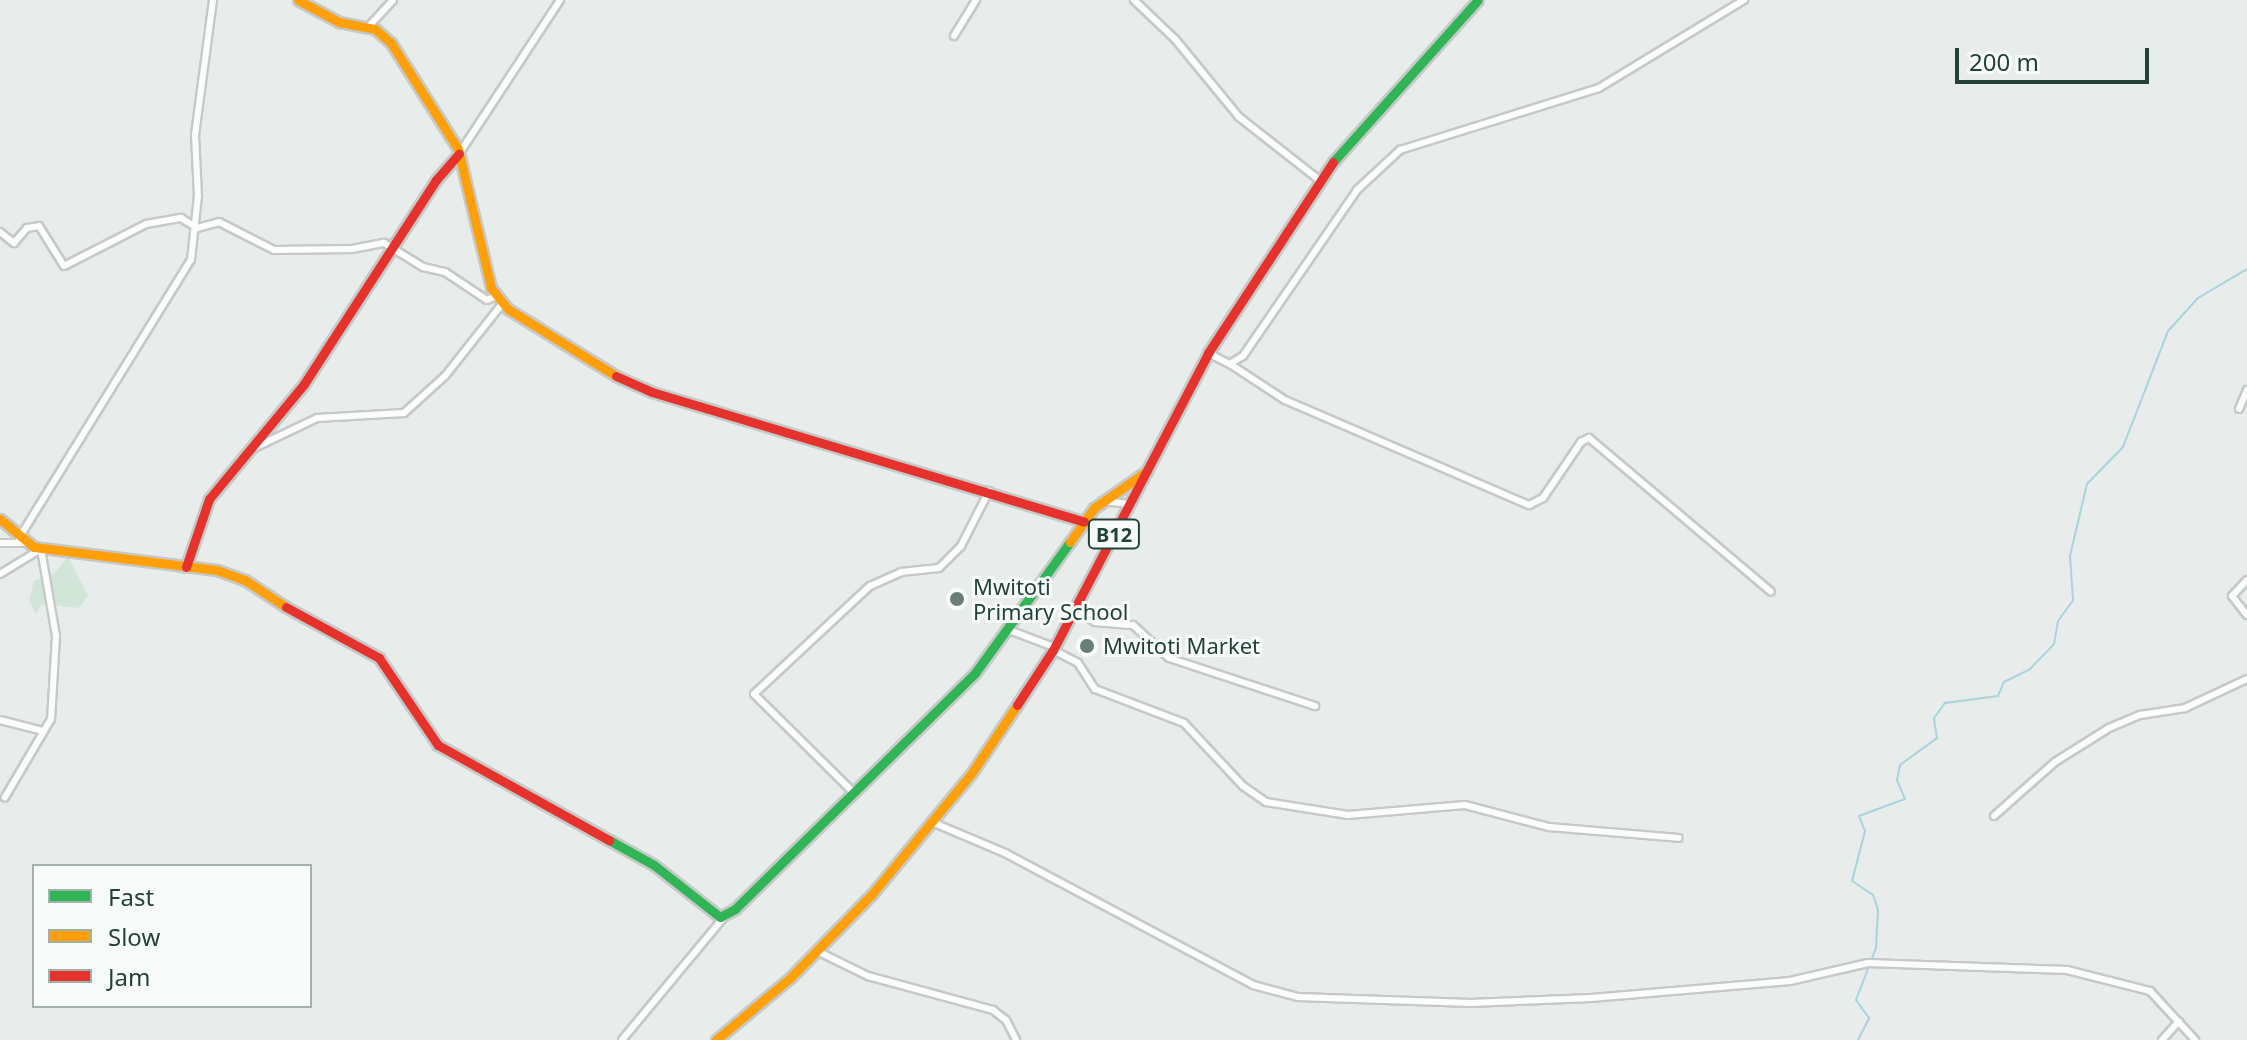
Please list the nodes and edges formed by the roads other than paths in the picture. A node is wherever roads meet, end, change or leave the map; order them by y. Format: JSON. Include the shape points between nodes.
{"nodes":[{"id":1,"x":213,"y":0,"type":"edge"},
{"id":2,"x":298,"y":0,"type":"edge"},
{"id":3,"x":393,"y":0,"type":"edge"},
{"id":4,"x":560,"y":0,"type":"edge"},
{"id":5,"x":976,"y":0,"type":"edge"},
{"id":6,"x":1134,"y":0,"type":"edge"},
{"id":7,"x":1478,"y":0,"type":"edge"},
{"id":8,"x":1744,"y":0,"type":"edge"},
{"id":9,"x":369,"y":26,"type":"junction"},
{"id":10,"x":954,"y":36,"type":"dead end"},
{"id":11,"x":459,"y":154,"type":"junction"},
{"id":12,"x":1318,"y":179,"type":"junction"},
{"id":13,"x":193,"y":226,"type":"junction"},
{"id":14,"x":0,"y":232,"type":"edge"},
{"id":15,"x":393,"y":246,"type":"junction"},
{"id":16,"x":499,"y":300,"type":"junction"},
{"id":17,"x":1208,"y":353,"type":"junction"},
{"id":18,"x":1230,"y":364,"type":"junction"},
{"id":19,"x":2247,"y":390,"type":"edge"},
{"id":20,"x":2239,"y":409,"type":"dead end"},
{"id":21,"x":250,"y":450,"type":"junction"},
{"id":22,"x":1147,"y":471,"type":"junction"},
{"id":23,"x":989,"y":491,"type":"junction"},
{"id":24,"x":1102,"y":501,"type":"junction"},
{"id":25,"x":1130,"y":504,"type":"junction"},
{"id":26,"x":0,"y":519,"type":"edge"},
{"id":27,"x":1084,"y":522,"type":"junction"},
{"id":28,"x":23,"y":541,"type":"junction"},
{"id":29,"x":0,"y":543,"type":"edge"},
{"id":30,"x":41,"y":549,"type":"junction"},
{"id":31,"x":186,"y":567,"type":"junction"},
{"id":32,"x":0,"y":574,"type":"edge"},
{"id":33,"x":2247,"y":580,"type":"edge"},
{"id":34,"x":1771,"y":592,"type":"dead end"},
{"id":35,"x":1075,"y":609,"type":"junction"},
{"id":36,"x":2247,"y":615,"type":"edge"},
{"id":37,"x":1009,"y":630,"type":"junction"},
{"id":38,"x":1054,"y":648,"type":"junction"},
{"id":39,"x":2247,"y":679,"type":"edge"},
{"id":40,"x":1315,"y":706,"type":"dead end"},
{"id":41,"x":0,"y":720,"type":"edge"},
{"id":42,"x":43,"y":731,"type":"junction"},
{"id":43,"x":851,"y":790,"type":"junction"},
{"id":44,"x":5,"y":797,"type":"dead end"},
{"id":45,"x":1994,"y":816,"type":"dead end"},
{"id":46,"x":934,"y":823,"type":"junction"},
{"id":47,"x":1679,"y":838,"type":"dead end"},
{"id":48,"x":724,"y":917,"type":"junction"},
{"id":49,"x":817,"y":951,"type":"junction"},
{"id":50,"x":2179,"y":1021,"type":"junction"},
{"id":51,"x":622,"y":1040,"type":"edge"},
{"id":52,"x":716,"y":1040,"type":"edge"},
{"id":53,"x":1016,"y":1040,"type":"edge"},
{"id":54,"x":2162,"y":1040,"type":"edge"},
{"id":55,"x":2195,"y":1040,"type":"edge"}],
"edges":[{"from":1,"to":13,"type":"street","via":[[195,135]]},
{"from":2,"to":9,"type":"main road","via":[[339,22]]},
{"from":3,"to":9,"type":"street"},
{"from":4,"to":11,"type":"street"},
{"from":5,"to":10,"type":"street"},
{"from":6,"to":12,"type":"street","via":[[1175,39],[1239,117]]},
{"from":7,"to":12,"type":"main road","number":"B12","via":[[1393,87]]},
{"from":8,"to":18,"type":"street","via":[[1599,88],[1400,150],[1357,190],[1258,338]]},
{"from":9,"to":11,"type":"main road","via":[[391,43]]},
{"from":11,"to":15,"type":"main road","via":[[438,176]]},
{"from":11,"to":16,"type":"main road","via":[[476,242]]},
{"from":12,"to":17,"type":"main road","number":"B12"},
{"from":13,"to":14,"type":"street","via":[[181,218],[146,224],[64,266],[39,226],[27,228],[14,243]]},
{"from":13,"to":15,"type":"street","via":[[219,222],[274,250]]},
{"from":13,"to":28,"type":"street","via":[[191,260]]},
{"from":15,"to":16,"type":"street","via":[[487,300]]},
{"from":15,"to":21,"type":"main road","via":[[304,384]]},
{"from":16,"to":21,"type":"street","via":[[445,376],[404,413],[311,420]]},
{"from":16,"to":23,"type":"main road","via":[[603,370],[652,392]]},
{"from":17,"to":18,"type":"street"},
{"from":17,"to":22,"type":"main road","number":"B12"},
{"from":18,"to":34,"type":"street","via":[[1285,400],[1529,505],[1543,498],[1589,438]]},
{"from":19,"to":20,"type":"street"},
{"from":21,"to":31,"type":"main road","via":[[209,499]]},
{"from":22,"to":24,"type":"main road"},
{"from":22,"to":25,"type":"main road","number":"B12"},
{"from":23,"to":27,"type":"main road"},
{"from":23,"to":43,"type":"street","via":[[962,535],[961,546],[939,568],[901,572],[870,586],[754,694]]},
{"from":24,"to":25,"type":"street"},
{"from":24,"to":27,"type":"main road"},
{"from":25,"to":35,"type":"main road","number":"B12"},
{"from":26,"to":28,"type":"main road"},
{"from":27,"to":37,"type":"main road"},
{"from":28,"to":29,"type":"street"},
{"from":28,"to":30,"type":"main road"},
{"from":30,"to":31,"type":"main road"},
{"from":30,"to":32,"type":"street"},
{"from":30,"to":42,"type":"street","via":[[56,636],[51,719]]},
{"from":31,"to":48,"type":"main road","via":[[237,576],[314,626],[371,652],[392,672],[438,745],[633,852]]},
{"from":33,"to":36,"type":"street","via":[[2232,599]]},
{"from":35,"to":38,"type":"main road","number":"B12"},
{"from":35,"to":40,"type":"street","via":[[1100,624],[1133,625],[1169,658]]},
{"from":37,"to":38,"type":"street"},
{"from":37,"to":43,"type":"main road","via":[[951,699]]},
{"from":38,"to":46,"type":"main road","number":"B12"},
{"from":38,"to":47,"type":"street","via":[[1078,663],[1095,689],[1184,723],[1243,786],[1266,802],[1348,815],[1465,805],[1549,827]]},
{"from":39,"to":45,"type":"street","via":[[2185,708],[2140,715],[2109,728],[2055,762]]},
{"from":41,"to":42,"type":"street"},
{"from":42,"to":44,"type":"street"},
{"from":43,"to":48,"type":"main road"},
{"from":46,"to":49,"type":"main road","number":"B12"},
{"from":46,"to":50,"type":"street","via":[[1005,853],[1253,985],[1298,997],[1471,1003],[1591,998],[1790,981],[1871,963],[2087,971],[2150,991]]},
{"from":48,"to":51,"type":"street"},
{"from":49,"to":52,"type":"main road","number":"B12"},
{"from":49,"to":53,"type":"street","via":[[868,976],[993,1010],[1006,1020]]},
{"from":50,"to":54,"type":"street"},
{"from":50,"to":55,"type":"street"}]}
